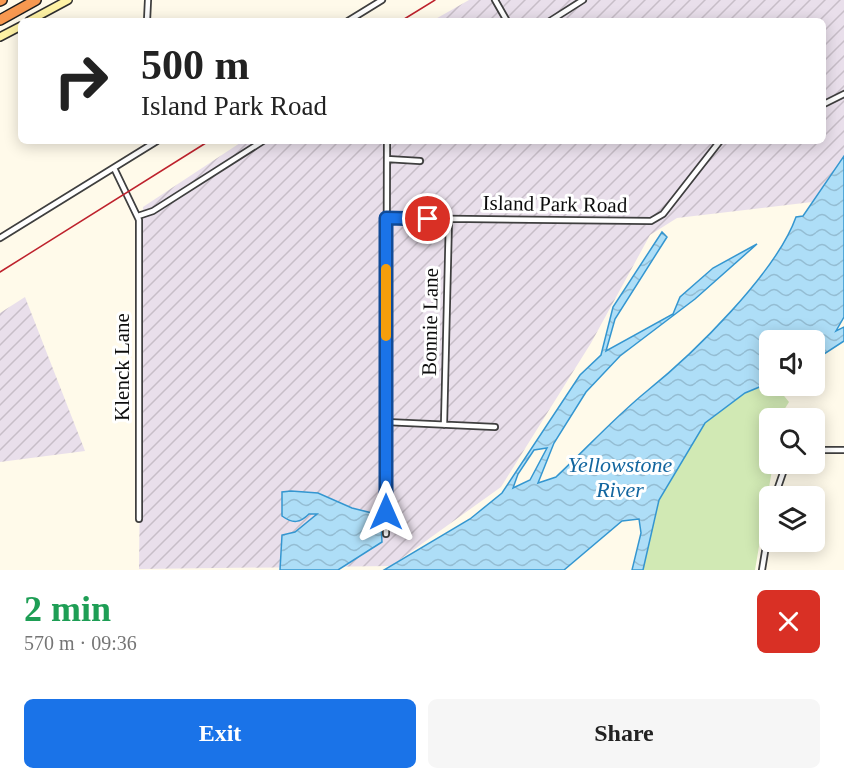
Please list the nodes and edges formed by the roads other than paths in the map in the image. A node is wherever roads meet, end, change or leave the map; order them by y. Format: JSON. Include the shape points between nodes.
{"nodes":[{"id":1,"x":36,"y":0,"type":"edge"},
{"id":2,"x":68,"y":0,"type":"edge"},
{"id":3,"x":148,"y":0,"type":"edge"},
{"id":4,"x":382,"y":0,"type":"edge"},
{"id":5,"x":495,"y":0,"type":"edge"},
{"id":6,"x":583,"y":0,"type":"edge"},
{"id":7,"x":35,"y":18,"type":"edge"},
{"id":8,"x":147,"y":18,"type":"edge"},
{"id":9,"x":353,"y":18,"type":"edge"},
{"id":10,"x":505,"y":18,"type":"edge"},
{"id":11,"x":555,"y":18,"type":"edge"},
{"id":12,"x":0,"y":20,"type":"edge"},
{"id":13,"x":18,"y":28,"type":"edge"},
{"id":14,"x":0,"y":37,"type":"edge"},
{"id":15,"x":844,"y":94,"type":"edge"},
{"id":16,"x":826,"y":103,"type":"edge"},
{"id":17,"x":148,"y":144,"type":"edge"},
{"id":18,"x":258,"y":144,"type":"edge"},
{"id":19,"x":387,"y":144,"type":"edge"},
{"id":20,"x":718,"y":144,"type":"edge"},
{"id":21,"x":387,"y":159,"type":"junction"},
{"id":22,"x":420,"y":161,"type":"dead end"},
{"id":23,"x":114,"y":168,"type":"junction"},
{"id":24,"x":138,"y":216,"type":"junction"},
{"id":25,"x":386,"y":218,"type":"junction"},
{"id":26,"x":449,"y":219,"type":"junction"},
{"id":27,"x":0,"y":238,"type":"edge"},
{"id":28,"x":386,"y":422,"type":"junction"},
{"id":29,"x":444,"y":425,"type":"junction"},
{"id":30,"x":495,"y":427,"type":"dead end"},
{"id":31,"x":825,"y":450,"type":"edge"},
{"id":32,"x":844,"y":450,"type":"edge"},
{"id":33,"x":139,"y":519,"type":"dead end"},
{"id":34,"x":386,"y":534,"type":"dead end"},
{"id":35,"x":765,"y":552,"type":"edge"},
{"id":36,"x":762,"y":570,"type":"edge"}],
"edges":[{"from":1,"to":12,"type":"highway"},
{"from":2,"to":7,"type":"street"},
{"from":3,"to":8,"type":"street"},
{"from":4,"to":9,"type":"street"},
{"from":5,"to":10,"type":"street"},
{"from":6,"to":11,"type":"street"},
{"from":13,"to":14,"type":"street"},
{"from":15,"to":16,"type":"street"},
{"from":17,"to":23,"type":"street"},
{"from":18,"to":24,"type":"street","via":[[153,211]]},
{"from":19,"to":21,"type":"street"},
{"from":20,"to":26,"type":"street","name":"Island Park Road","via":[[663,214],[651,221]]},
{"from":21,"to":22,"type":"street"},
{"from":21,"to":25,"type":"street"},
{"from":23,"to":24,"type":"street"},
{"from":23,"to":27,"type":"street"},
{"from":24,"to":33,"type":"street","name":"Klenck Lane"},
{"from":25,"to":26,"type":"street","name":"Island Park Road"},
{"from":25,"to":28,"type":"street"},
{"from":26,"to":29,"type":"street","name":"Bonnie Lane"},
{"from":28,"to":29,"type":"street"},
{"from":28,"to":34,"type":"street"},
{"from":29,"to":30,"type":"street"},
{"from":31,"to":32,"type":"street"},
{"from":35,"to":36,"type":"street"}]}
